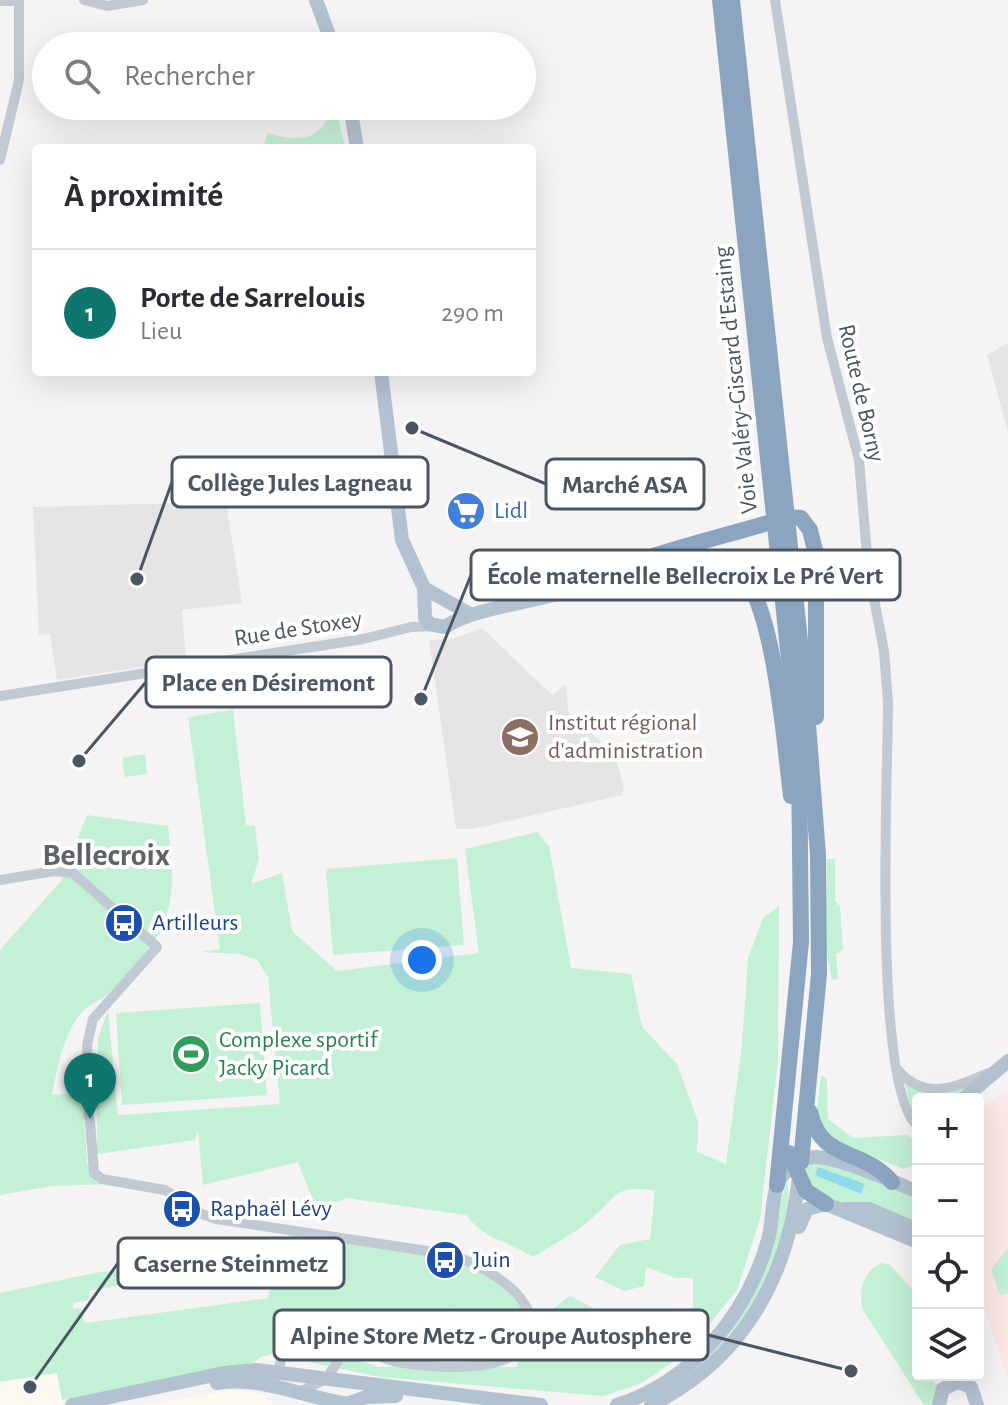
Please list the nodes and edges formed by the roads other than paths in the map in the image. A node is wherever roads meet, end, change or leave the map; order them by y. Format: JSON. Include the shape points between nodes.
{"nodes":[{"id":1,"x":18,"y":0,"type":"edge"},
{"id":2,"x":84,"y":0,"type":"edge"},
{"id":3,"x":143,"y":0,"type":"edge"},
{"id":4,"x":308,"y":0,"type":"edge"},
{"id":5,"x":316,"y":0,"type":"edge"},
{"id":6,"x":720,"y":0,"type":"edge"},
{"id":7,"x":732,"y":0,"type":"edge"},
{"id":8,"x":775,"y":0,"type":"edge"},
{"id":9,"x":0,"y":1,"type":"edge"},
{"id":10,"x":318,"y":32,"type":"edge"},
{"id":11,"x":328,"y":32,"type":"edge"},
{"id":12,"x":350,"y":120,"type":"edge"},
{"id":13,"x":356,"y":144,"type":"edge"},
{"id":14,"x":0,"y":160,"type":"edge"},
{"id":15,"x":382,"y":376,"type":"edge"},
{"id":16,"x":564,"y":592,"type":"junction"},
{"id":17,"x":435,"y":605,"type":"junction"},
{"id":18,"x":468,"y":613,"type":"junction"},
{"id":19,"x":451,"y":622,"type":"junction"},
{"id":20,"x":432,"y":626,"type":"junction"},
{"id":21,"x":411,"y":627,"type":"junction"},
{"id":22,"x":0,"y":696,"type":"edge"},
{"id":23,"x":813,"y":787,"type":"junction"},
{"id":24,"x":802,"y":877,"type":"junction"},
{"id":25,"x":0,"y":880,"type":"edge"},
{"id":26,"x":1008,"y":1061,"type":"edge"},
{"id":27,"x":897,"y":1068,"type":"junction"},
{"id":28,"x":993,"y":1071,"type":"junction"},
{"id":29,"x":969,"y":1093,"type":"edge"},
{"id":30,"x":808,"y":1098,"type":"junction"},
{"id":31,"x":912,"y":1120,"type":"edge"},
{"id":32,"x":785,"y":1131,"type":"junction"},
{"id":33,"x":798,"y":1169,"type":"junction"},
{"id":34,"x":892,"y":1182,"type":"junction"},
{"id":35,"x":777,"y":1185,"type":"junction"},
{"id":36,"x":912,"y":1190,"type":"edge"},
{"id":37,"x":833,"y":1207,"type":"junction"},
{"id":38,"x":912,"y":1227,"type":"edge"},
{"id":39,"x":912,"y":1240,"type":"edge"},
{"id":40,"x":769,"y":1291,"type":"junction"},
{"id":41,"x":358,"y":1349,"type":"junction"},
{"id":42,"x":277,"y":1372,"type":"junction"},
{"id":43,"x":326,"y":1379,"type":"junction"},
{"id":44,"x":960,"y":1381,"type":"edge"},
{"id":45,"x":942,"y":1382,"type":"edge"},
{"id":46,"x":275,"y":1388,"type":"junction"},
{"id":47,"x":452,"y":1396,"type":"junction"},
{"id":48,"x":114,"y":1397,"type":"junction"},
{"id":49,"x":290,"y":1399,"type":"edge"},
{"id":50,"x":72,"y":1405,"type":"edge"},
{"id":51,"x":349,"y":1405,"type":"edge"},
{"id":52,"x":539,"y":1405,"type":"edge"},
{"id":53,"x":617,"y":1405,"type":"edge"},
{"id":54,"x":651,"y":1405,"type":"edge"},
{"id":55,"x":939,"y":1405,"type":"edge"},
{"id":56,"x":977,"y":1405,"type":"edge"}],
"edges":[{"from":1,"to":9,"type":"street"},
{"from":1,"to":14,"type":"street","via":[[19,80]]},
{"from":2,"to":3,"type":"street","via":[[107,6]]},
{"from":4,"to":10,"type":"main road"},
{"from":5,"to":11,"type":"main road"},
{"from":6,"to":24,"type":"highway","name":"Voie Valéry-Giscard d'Estaing","via":[[799,755]]},
{"from":7,"to":23,"type":"highway","name":"Voie Valéry-Giscard d'Estaing"},
{"from":8,"to":27,"type":"street","name":"Route de Borny","via":[[827,338],[859,460],[868,567],[887,678],[887,980]]},
{"from":12,"to":13,"type":"main road"},
{"from":15,"to":17,"type":"main road","via":[[402,540]]},
{"from":16,"to":18,"type":"main road"},
{"from":16,"to":23,"type":"highway","via":[[597,577],[796,517],[810,530],[816,554]]},
{"from":16,"to":24,"type":"highway","via":[[696,561],[726,565],[750,582],[761,605],[771,655]]},
{"from":17,"to":18,"type":"main road"},
{"from":17,"to":19,"type":"main road"},
{"from":17,"to":20,"type":"main road"},
{"from":17,"to":21,"type":"street"},
{"from":18,"to":19,"type":"main road"},
{"from":19,"to":20,"type":"main road"},
{"from":20,"to":21,"type":"street","name":"Rue de Stoxey"},
{"from":21,"to":22,"type":"street","name":"Rue de Stoxey"},
{"from":23,"to":30,"type":"highway","name":"Voie Valéry-Giscard d'Estaing","via":[[819,974]]},
{"from":24,"to":32,"type":"highway","name":"Voie Valéry-Giscard d'Estaing"},
{"from":25,"to":41,"type":"street","via":[[73,873],[157,947],[93,1019],[87,1045],[94,1173],[165,1190],[206,1216],[434,1251],[480,1267],[527,1307],[530,1335],[511,1358],[479,1366],[392,1361]]},
{"from":26,"to":28,"type":"main road"},
{"from":27,"to":28,"type":"street","via":[[910,1082],[935,1091]]},
{"from":27,"to":31,"type":"street","name":"Route de Borny","via":[[906,1115]]},
{"from":28,"to":29,"type":"main road"},
{"from":30,"to":33,"type":"highway","name":"Voie Valéry-Giscard d'Estaing"},
{"from":30,"to":34,"type":"highway","via":[[820,1139],[874,1165]]},
{"from":32,"to":33,"type":"highway"},
{"from":32,"to":35,"type":"highway","name":"Voie Valéry-Giscard d'Estaing"},
{"from":33,"to":34,"type":"main road","via":[[815,1157],[830,1159]]},
{"from":33,"to":35,"type":"main road"},
{"from":33,"to":37,"type":"highway","via":[[806,1191]]},
{"from":33,"to":40,"type":"main road","via":[[790,1240]]},
{"from":34,"to":36,"type":"main road"},
{"from":35,"to":53,"type":"main road","via":[[758,1271],[731,1320],[682,1370]]},
{"from":37,"to":38,"type":"main road","via":[[869,1209]]},
{"from":37,"to":39,"type":"main road"},
{"from":37,"to":40,"type":"main road","via":[[812,1206],[803,1215],[782,1275]]},
{"from":40,"to":54,"type":"main road","via":[[727,1352]]},
{"from":41,"to":42,"type":"street","via":[[341,1341],[323,1341],[282,1356]]},
{"from":41,"to":43,"type":"street","via":[[344,1352]]},
{"from":42,"to":43,"type":"main road"},
{"from":42,"to":46,"type":"street"},
{"from":42,"to":48,"type":"main road","via":[[232,1371]]},
{"from":43,"to":47,"type":"main road"},
{"from":43,"to":49,"type":"street"},
{"from":44,"to":56,"type":"main road","via":[[975,1393]]},
{"from":45,"to":55,"type":"main road"},
{"from":46,"to":48,"type":"main road","via":[[246,1380]]},
{"from":46,"to":49,"type":"main road"},
{"from":47,"to":51,"type":"main road","via":[[366,1397]]},
{"from":47,"to":52,"type":"main road"},
{"from":48,"to":50,"type":"main road"},
{"from":49,"to":51,"type":"main road"}]}
